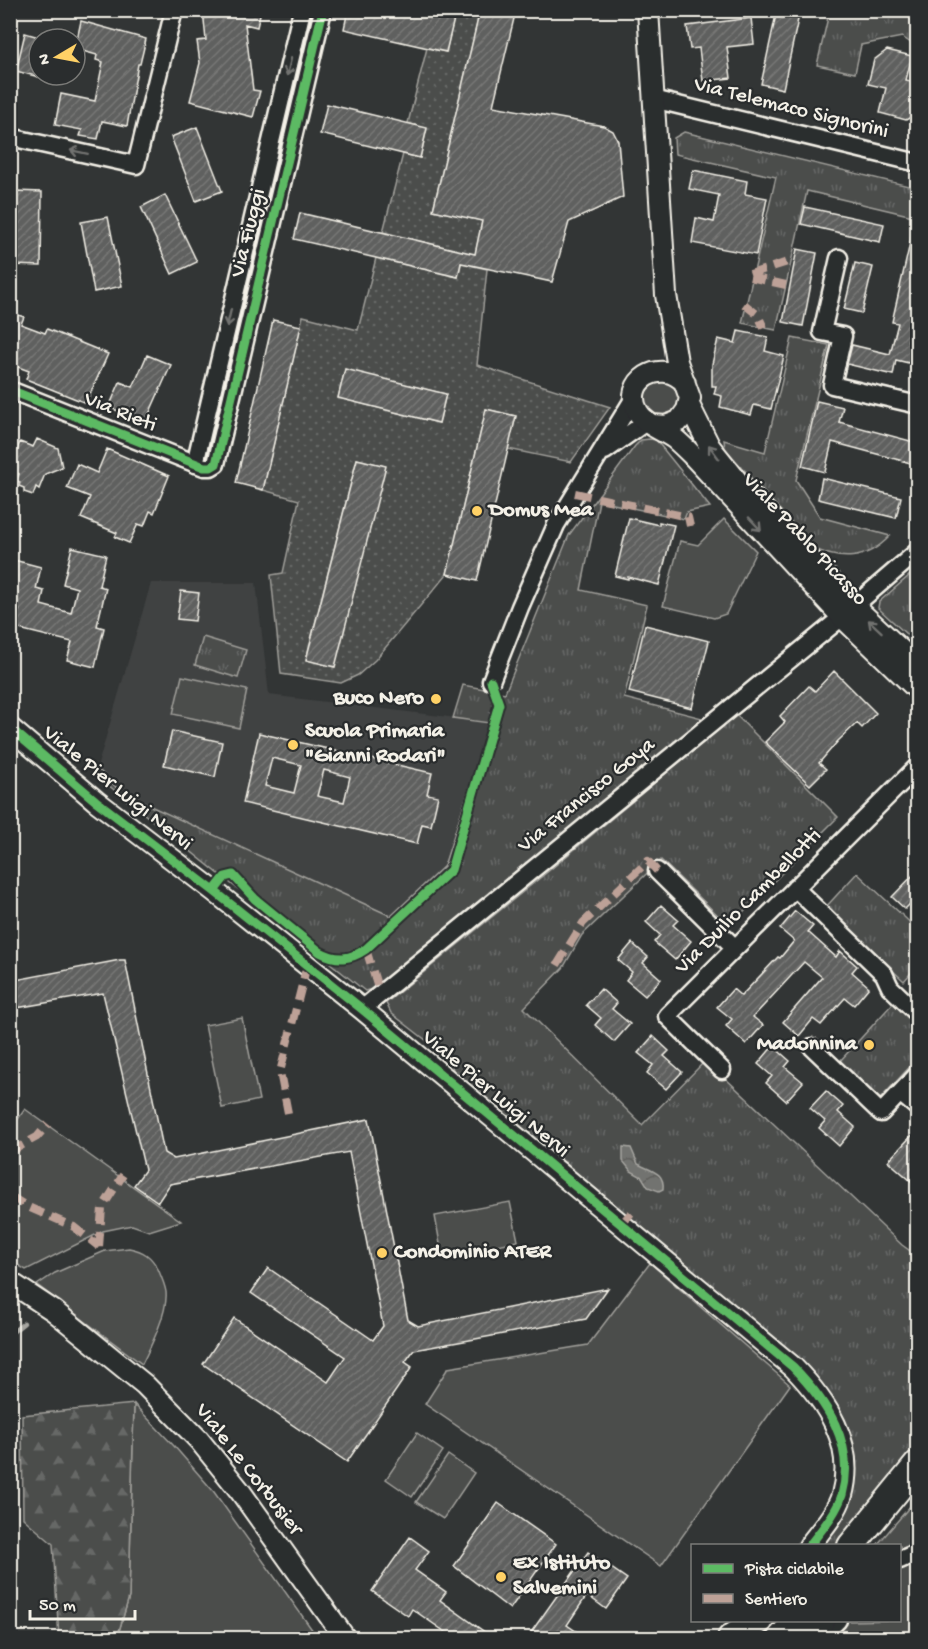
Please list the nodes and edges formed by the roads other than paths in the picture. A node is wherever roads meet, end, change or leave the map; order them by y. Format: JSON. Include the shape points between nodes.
{"nodes":[{"id":1,"x":174,"y":10,"type":"edge"},
{"id":2,"x":302,"y":10,"type":"edge"},
{"id":3,"x":323,"y":10,"type":"edge"},
{"id":4,"x":648,"y":10,"type":"edge"},
{"id":5,"x":295,"y":42,"type":"junction"},
{"id":6,"x":315,"y":46,"type":"junction"},
{"id":7,"x":653,"y":99,"type":"junction"},
{"id":8,"x":10,"y":137,"type":"edge"},
{"id":9,"x":269,"y":145,"type":"junction"},
{"id":10,"x":290,"y":149,"type":"junction"},
{"id":11,"x":918,"y":163,"type":"edge"},
{"id":12,"x":244,"y":255,"type":"junction"},
{"id":13,"x":839,"y":258,"type":"dead end"},
{"id":14,"x":263,"y":259,"type":"junction"},
{"id":15,"x":237,"y":286,"type":"junction"},
{"id":16,"x":256,"y":290,"type":"junction"},
{"id":17,"x":666,"y":295,"type":"junction"},
{"id":18,"x":649,"y":374,"type":"junction"},
{"id":19,"x":685,"y":383,"type":"junction"},
{"id":20,"x":10,"y":390,"type":"edge"},
{"id":21,"x":634,"y":398,"type":"junction"},
{"id":22,"x":689,"y":405,"type":"junction"},
{"id":23,"x":918,"y":405,"type":"edge"},
{"id":24,"x":650,"y":423,"type":"junction"},
{"id":25,"x":602,"y":453,"type":"junction"},
{"id":26,"x":195,"y":464,"type":"junction"},
{"id":27,"x":216,"y":464,"type":"joint"},
{"id":28,"x":918,"y":551,"type":"edge"},
{"id":29,"x":848,"y":611,"type":"junction"},
{"id":30,"x":918,"y":666,"type":"edge"},
{"id":31,"x":491,"y":681,"type":"dead end"},
{"id":32,"x":918,"y":690,"type":"edge"},
{"id":33,"x":10,"y":728,"type":"edge"},
{"id":34,"x":918,"y":766,"type":"edge"},
{"id":35,"x":657,"y":871,"type":"dead end"},
{"id":36,"x":795,"y":888,"type":"junction"},
{"id":37,"x":735,"y":948,"type":"junction"},
{"id":38,"x":362,"y":1009,"type":"junction"},
{"id":39,"x":918,"y":1014,"type":"edge"},
{"id":40,"x":812,"y":1047,"type":"dead end"},
{"id":41,"x":722,"y":1070,"type":"dead end"},
{"id":42,"x":918,"y":1074,"type":"edge"},
{"id":43,"x":900,"y":1093,"type":"junction"},
{"id":44,"x":918,"y":1108,"type":"edge"},
{"id":45,"x":10,"y":1282,"type":"edge"},
{"id":46,"x":918,"y":1464,"type":"edge"},
{"id":47,"x":918,"y":1487,"type":"edge"},
{"id":48,"x":810,"y":1544,"type":"edge"},
{"id":49,"x":852,"y":1544,"type":"edge"},
{"id":50,"x":870,"y":1544,"type":"edge"},
{"id":51,"x":918,"y":1552,"type":"edge"},
{"id":52,"x":901,"y":1560,"type":"edge"},
{"id":53,"x":739,"y":1622,"type":"edge"},
{"id":54,"x":757,"y":1622,"type":"edge"},
{"id":55,"x":784,"y":1622,"type":"edge"},
{"id":56,"x":796,"y":1622,"type":"edge"},
{"id":57,"x":820,"y":1622,"type":"edge"},
{"id":58,"x":836,"y":1622,"type":"edge"},
{"id":59,"x":345,"y":1638,"type":"edge"},
{"id":60,"x":723,"y":1638,"type":"edge"},
{"id":61,"x":731,"y":1638,"type":"edge"},
{"id":62,"x":769,"y":1638,"type":"edge"},
{"id":63,"x":781,"y":1638,"type":"edge"},
{"id":64,"x":813,"y":1638,"type":"edge"},
{"id":65,"x":820,"y":1638,"type":"edge"}],
"edges":[{"from":1,"to":8,"type":"street","one_way":true,"via":[[136,165]]},
{"from":2,"to":5,"type":"street","name":"Via Fiuggi"},
{"from":3,"to":6,"type":"street","name":"Via Fiuggi"},
{"from":4,"to":7,"type":"street","name":"Viale Pablo Picasso"},
{"from":5,"to":6,"type":"street"},
{"from":5,"to":9,"type":"street","name":"Via Fiuggi","one_way":true},
{"from":6,"to":10,"type":"street","name":"Via Fiuggi"},
{"from":7,"to":11,"type":"street","name":"Via Telemaco Signorini"},
{"from":7,"to":17,"type":"street","name":"Viale Pablo Picasso"},
{"from":9,"to":10,"type":"street"},
{"from":9,"to":12,"type":"street","name":"Via Fiuggi"},
{"from":10,"to":14,"type":"street","name":"Via Fiuggi"},
{"from":12,"to":14,"type":"street","name":"Via Fiuggi"},
{"from":12,"to":15,"type":"street","name":"Via Fiuggi"},
{"from":13,"to":23,"type":"street","via":[[822,332],[843,336],[832,385]]},
{"from":14,"to":16,"type":"street","name":"Via Fiuggi"},
{"from":15,"to":16,"type":"street","name":"Via Fiuggi"},
{"from":15,"to":26,"type":"street","name":"Via Fiuggi","one_way":true},
{"from":16,"to":27,"type":"street","name":"Via Fiuggi"},
{"from":17,"to":18,"type":"street","name":"Viale Pablo Picasso","via":[[660,350]]},
{"from":17,"to":19,"type":"street","name":"Viale Pablo Picasso","via":[[673,343]]},
{"from":18,"to":19,"type":"street","via":[[671,372]]},
{"from":18,"to":21,"type":"street","name":"Viale Pablo Picasso","via":[[637,386]]},
{"from":19,"to":22,"type":"street","name":"Viale Pablo Picasso"},
{"from":20,"to":26,"type":"street","name":"Via Rieti"},
{"from":21,"to":24,"type":"street","via":[[635,407]]},
{"from":21,"to":25,"type":"street"},
{"from":22,"to":24,"type":"street","via":[[679,421],[666,426]]},
{"from":29,"to":22,"type":"street","name":"Viale Pablo Picasso","one_way":true,"via":[[710,447]]},
{"from":24,"to":25,"type":"street"},
{"from":24,"to":29,"type":"street","name":"Viale Pablo Picasso","one_way":true,"via":[[676,439]]},
{"from":25,"to":31,"type":"street","via":[[556,525]]},
{"from":26,"to":27,"type":"street","name":"Via Rieti"},
{"from":28,"to":29,"type":"street","name":"Via Francisco Goya"},
{"from":30,"to":29,"type":"street","name":"Viale Pablo Picasso","one_way":true},
{"from":29,"to":32,"type":"street","name":"Viale Pablo Picasso"},
{"from":29,"to":38,"type":"street","name":"Via Francisco Goya"},
{"from":33,"to":38,"type":"street","name":"Viale Pier Luigi Nervi","via":[[96,801]]},
{"from":34,"to":36,"type":"street","name":"Via Duilio Cambellotti"},
{"from":35,"to":37,"type":"street"},
{"from":36,"to":37,"type":"street","name":"Via Duilio Cambellotti"},
{"from":36,"to":39,"type":"street","via":[[884,974],[890,987]]},
{"from":37,"to":41,"type":"street","name":"Via Duilio Cambellotti","via":[[668,1016]]},
{"from":38,"to":48,"type":"street","name":"Viale Pier Luigi Nervi","via":[[814,1388],[833,1417],[845,1470],[842,1496]]},
{"from":40,"to":43,"type":"street","via":[[881,1113]]},
{"from":42,"to":43,"type":"street"},
{"from":43,"to":44,"type":"street"},
{"from":45,"to":59,"type":"street","name":"Viale Le Corbusier","via":[[102,1350],[200,1440]]},
{"from":46,"to":49,"type":"main road"},
{"from":47,"to":50,"type":"main road"},
{"from":51,"to":52,"type":"street"},
{"from":53,"to":60,"type":"street"},
{"from":54,"to":61,"type":"main road"},
{"from":55,"to":62,"type":"main road"},
{"from":56,"to":63,"type":"main road"},
{"from":57,"to":64,"type":"main road"},
{"from":58,"to":65,"type":"street"}]}
